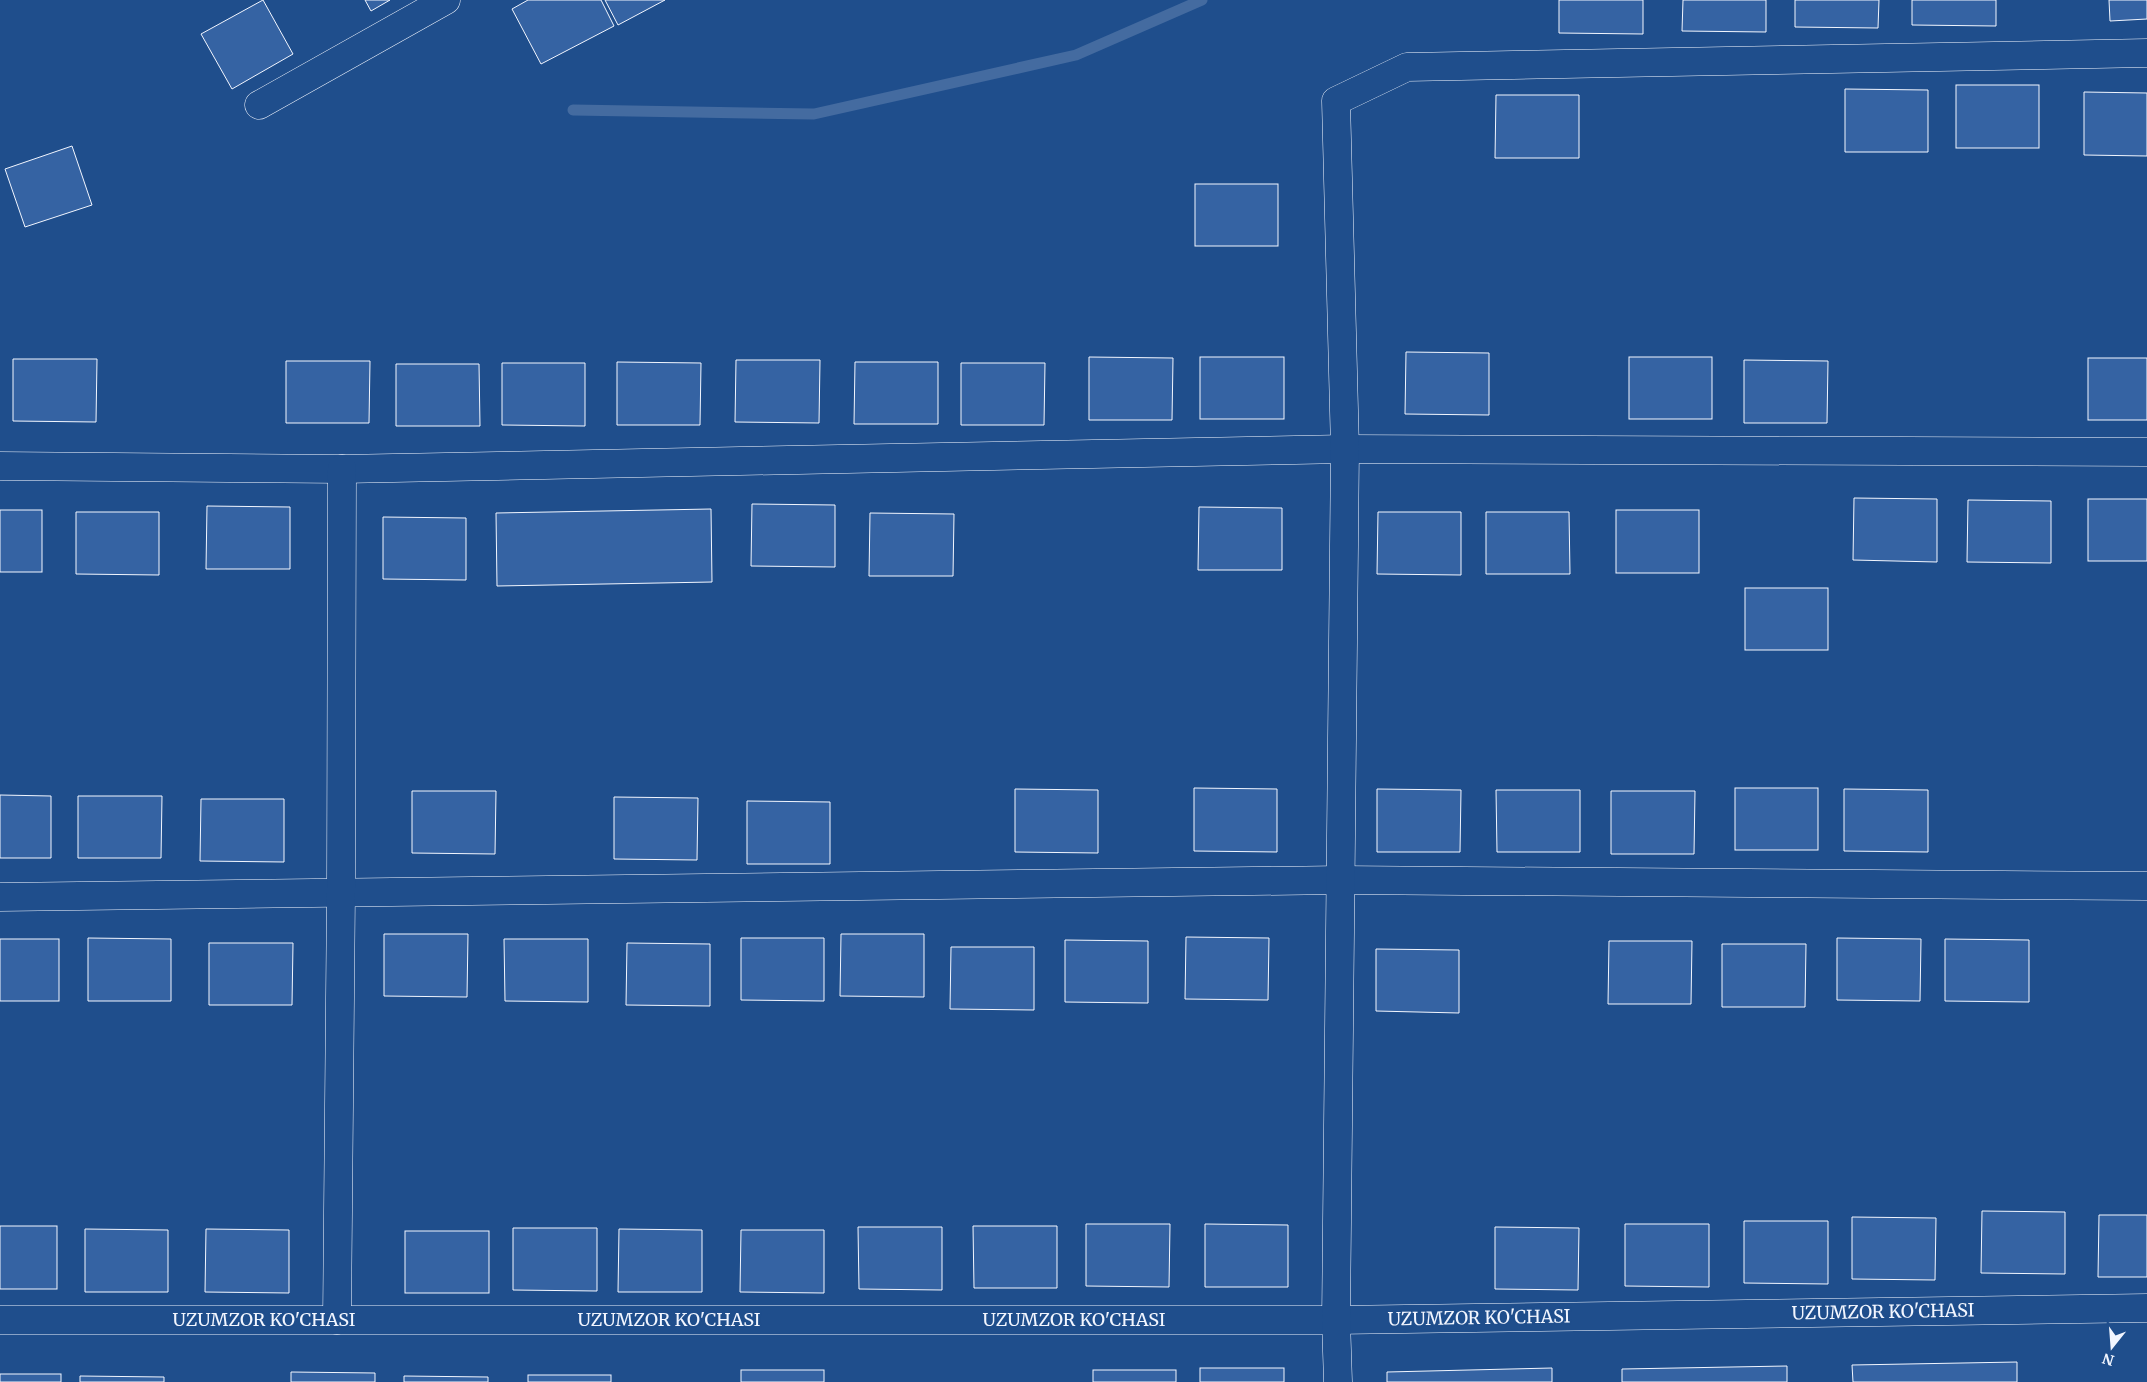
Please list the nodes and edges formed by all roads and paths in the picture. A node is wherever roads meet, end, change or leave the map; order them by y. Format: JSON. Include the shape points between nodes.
{"nodes":[{"id":1,"x":446,"y":0,"type":"edge"},
{"id":2,"x":2147,"y":53,"type":"edge"},
{"id":3,"x":259,"y":105,"type":"dead end"},
{"id":4,"x":1345,"y":449,"type":"junction"},
{"id":5,"x":2147,"y":452,"type":"edge"},
{"id":6,"x":0,"y":466,"type":"edge"},
{"id":7,"x":342,"y":469,"type":"junction"},
{"id":8,"x":1340,"y":880,"type":"junction"},
{"id":9,"x":2147,"y":886,"type":"edge"},
{"id":10,"x":341,"y":892,"type":"junction"},
{"id":11,"x":0,"y":897,"type":"edge"},
{"id":12,"x":2147,"y":1308,"type":"edge"},
{"id":13,"x":0,"y":1320,"type":"edge"},
{"id":14,"x":337,"y":1320,"type":"junction"},
{"id":15,"x":1336,"y":1320,"type":"junction"},
{"id":16,"x":1338,"y":1382,"type":"edge"}],
"edges":[{"from":1,"to":3,"type":"street"},
{"from":2,"to":4,"type":"street","via":[[1406,67],[1336,101]]},
{"from":4,"to":5,"type":"street"},
{"from":4,"to":7,"type":"street"},
{"from":4,"to":8,"type":"street"},
{"from":6,"to":7,"type":"street"},
{"from":7,"to":10,"type":"street"},
{"from":8,"to":9,"type":"street"},
{"from":8,"to":10,"type":"street"},
{"from":8,"to":15,"type":"street"},
{"from":10,"to":11,"type":"street"},
{"from":10,"to":14,"type":"street"},
{"from":12,"to":15,"type":"street","name":"UZUMZOR KO'CHASI"},
{"from":13,"to":14,"type":"street","name":"UZUMZOR KO'CHASI"},
{"from":14,"to":15,"type":"street","name":"UZUMZOR KO'CHASI"},
{"from":15,"to":16,"type":"street"}]}
